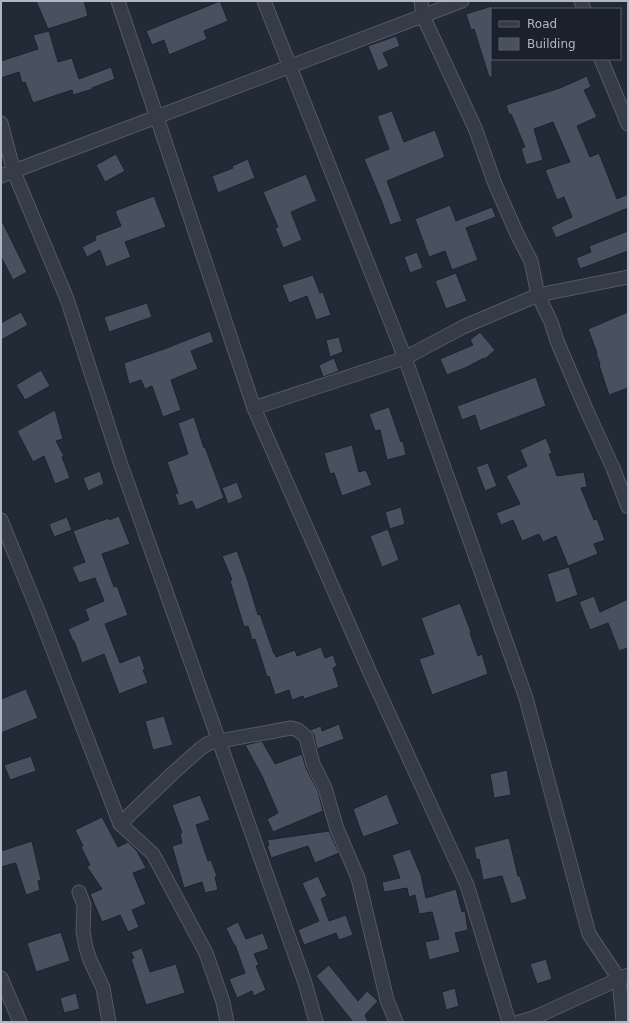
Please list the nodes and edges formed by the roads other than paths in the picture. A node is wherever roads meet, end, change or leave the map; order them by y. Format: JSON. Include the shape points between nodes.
{"nodes":[{"id":1,"x":118,"y":1,"type":"edge"},
{"id":2,"x":264,"y":1,"type":"edge"},
{"id":3,"x":421,"y":1,"type":"edge"},
{"id":4,"x":462,"y":1,"type":"edge"},
{"id":5,"x":423,"y":16,"type":"junction"},
{"id":6,"x":601,"y":60,"type":"edge"},
{"id":7,"x":290,"y":66,"type":"junction"},
{"id":8,"x":157,"y":117,"type":"junction"},
{"id":9,"x":1,"y":123,"type":"edge"},
{"id":10,"x":628,"y":124,"type":"edge"},
{"id":11,"x":14,"y":172,"type":"junction"},
{"id":12,"x":1,"y":176,"type":"edge"},
{"id":13,"x":628,"y":277,"type":"edge"},
{"id":14,"x":538,"y":295,"type":"junction"},
{"id":15,"x":405,"y":358,"type":"junction"},
{"id":16,"x":254,"y":408,"type":"junction"},
{"id":17,"x":628,"y":507,"type":"edge"},
{"id":18,"x":1,"y":520,"type":"edge"},
{"id":19,"x":218,"y":741,"type":"junction"},
{"id":20,"x":120,"y":824,"type":"junction"},
{"id":21,"x":79,"y":892,"type":"dead end"},
{"id":22,"x":623,"y":977,"type":"edge"},
{"id":23,"x":1,"y":978,"type":"edge"},
{"id":24,"x":534,"y":1020,"type":"edge"},
{"id":25,"x":20,"y":1022,"type":"edge"},
{"id":26,"x":109,"y":1022,"type":"edge"},
{"id":27,"x":227,"y":1022,"type":"edge"},
{"id":28,"x":316,"y":1022,"type":"edge"},
{"id":29,"x":396,"y":1022,"type":"edge"},
{"id":30,"x":508,"y":1022,"type":"edge"},
{"id":31,"x":520,"y":1022,"type":"edge"},
{"id":32,"x":623,"y":1022,"type":"edge"}],
"edges":[{"from":1,"to":8,"type":"street"},
{"from":2,"to":7,"type":"street"},
{"from":3,"to":5,"type":"street"},
{"from":4,"to":5,"type":"street"},
{"from":5,"to":7,"type":"street"},
{"from":5,"to":14,"type":"street","via":[[476,128],[496,184],[531,261]]},
{"from":6,"to":10,"type":"street"},
{"from":7,"to":8,"type":"street"},
{"from":7,"to":15,"type":"street"},
{"from":8,"to":11,"type":"street"},
{"from":8,"to":16,"type":"street"},
{"from":9,"to":11,"type":"street"},
{"from":11,"to":12,"type":"street"},
{"from":11,"to":19,"type":"street","via":[[67,299],[121,465]]},
{"from":13,"to":14,"type":"street"},
{"from":14,"to":15,"type":"street","via":[[463,327]]},
{"from":14,"to":17,"type":"street"},
{"from":15,"to":16,"type":"street"},
{"from":15,"to":22,"type":"street","via":[[526,698],[590,934]]},
{"from":16,"to":30,"type":"street","via":[[467,886]]},
{"from":18,"to":20,"type":"street"},
{"from":19,"to":20,"type":"street","via":[[200,749]]},
{"from":19,"to":28,"type":"street","via":[[305,983]]},
{"from":19,"to":29,"type":"street","via":[[291,728],[306,737],[313,764],[325,788],[337,829],[358,878],[387,1000]]},
{"from":20,"to":27,"type":"street","via":[[153,854],[206,953]]},
{"from":21,"to":26,"type":"street","via":[[84,905],[83,931],[86,948],[103,988]]},
{"from":22,"to":24,"type":"street"},
{"from":22,"to":32,"type":"street"},
{"from":23,"to":25,"type":"street"},
{"from":24,"to":31,"type":"street"}]}
